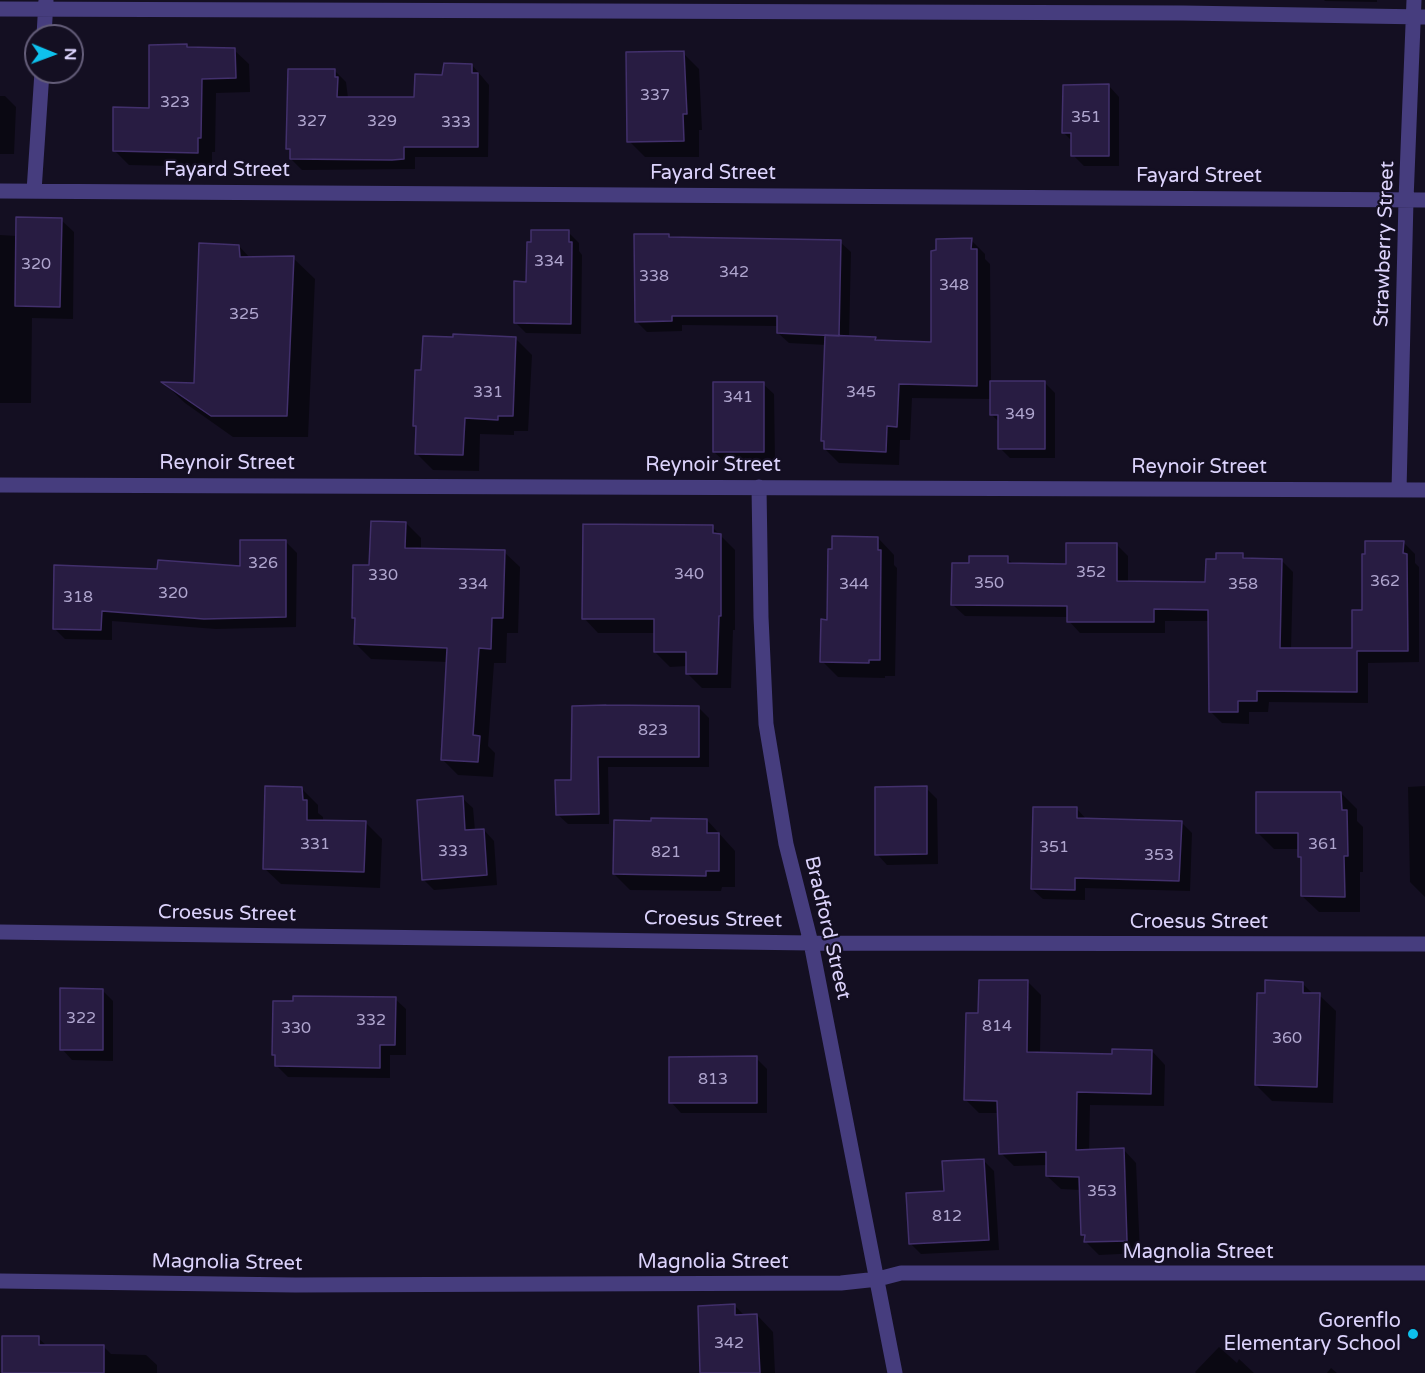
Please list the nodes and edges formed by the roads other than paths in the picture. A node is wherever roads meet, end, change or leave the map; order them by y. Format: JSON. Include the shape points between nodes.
{"nodes":[{"id":1,"x":1414,"y":0,"type":"edge"},
{"id":2,"x":46,"y":5,"type":"edge"},
{"id":3,"x":743,"y":6,"type":"edge"},
{"id":4,"x":1184,"y":7,"type":"edge"},
{"id":5,"x":0,"y":9,"type":"edge"},
{"id":6,"x":1419,"y":17,"type":"edge"},
{"id":7,"x":45,"y":24,"type":"edge"},
{"id":8,"x":41,"y":84,"type":"edge"},
{"id":9,"x":0,"y":191,"type":"edge"},
{"id":10,"x":34,"y":191,"type":"junction"},
{"id":11,"x":1406,"y":200,"type":"junction"},
{"id":12,"x":1425,"y":200,"type":"edge"},
{"id":13,"x":0,"y":485,"type":"edge"},
{"id":14,"x":759,"y":487,"type":"junction"},
{"id":15,"x":1399,"y":490,"type":"junction"},
{"id":16,"x":1425,"y":490,"type":"edge"},
{"id":17,"x":0,"y":932,"type":"edge"},
{"id":18,"x":811,"y":943,"type":"junction"},
{"id":19,"x":1425,"y":944,"type":"edge"},
{"id":20,"x":1425,"y":1273,"type":"edge"},
{"id":21,"x":878,"y":1279,"type":"junction"},
{"id":22,"x":0,"y":1281,"type":"edge"},
{"id":23,"x":895,"y":1373,"type":"edge"}],
"edges":[{"from":1,"to":6,"type":"street","name":"Strawberry Street"},
{"from":2,"to":3,"type":"street"},
{"from":2,"to":5,"type":"street"},
{"from":2,"to":7,"type":"street"},
{"from":3,"to":4,"type":"street"},
{"from":4,"to":6,"type":"street"},
{"from":6,"to":11,"type":"street","name":"Strawberry Street"},
{"from":8,"to":10,"type":"street"},
{"from":9,"to":10,"type":"street","name":"Fayard Street"},
{"from":10,"to":11,"type":"street","name":"Fayard Street"},
{"from":11,"to":12,"type":"street","name":"Fayard Street"},
{"from":11,"to":15,"type":"street","name":"Strawberry Street"},
{"from":13,"to":14,"type":"street","name":"Reynoir Street"},
{"from":14,"to":15,"type":"street","name":"Reynoir Street"},
{"from":14,"to":18,"type":"street","name":"Bradford Street","via":[[766,724],[786,844]]},
{"from":15,"to":16,"type":"street","name":"Reynoir Street"},
{"from":17,"to":18,"type":"street","name":"Croesus Street"},
{"from":18,"to":19,"type":"street","name":"Croesus Street"},
{"from":18,"to":21,"type":"street","name":"Bradford Street"},
{"from":20,"to":21,"type":"street","name":"Magnolia Street","via":[[901,1273]]},
{"from":21,"to":22,"type":"street","name":"Magnolia Street","via":[[829,1284]]},
{"from":21,"to":23,"type":"street","name":"Bradford Street"}]}
